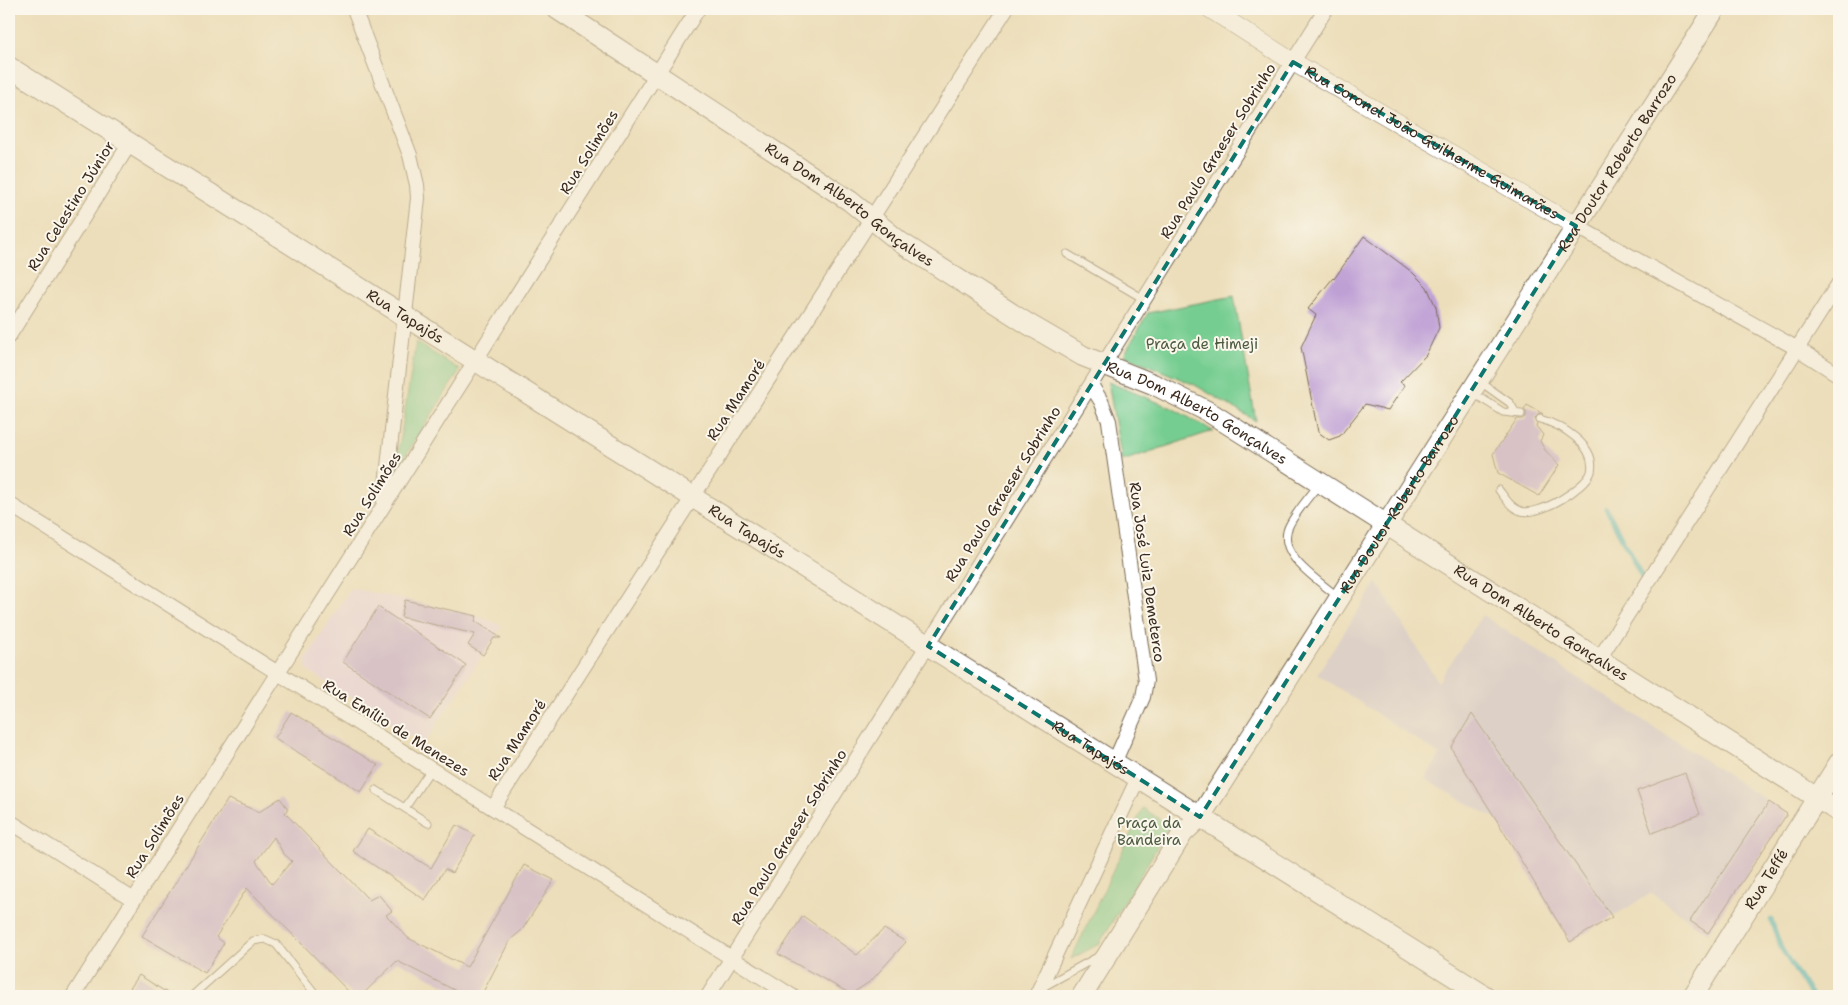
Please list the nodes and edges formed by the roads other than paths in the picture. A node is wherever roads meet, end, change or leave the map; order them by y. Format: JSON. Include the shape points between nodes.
{"nodes":[{"id":1,"x":354,"y":9,"type":"edge"},
{"id":2,"x":557,"y":9,"type":"edge"},
{"id":3,"x":698,"y":9,"type":"edge"},
{"id":4,"x":1006,"y":9,"type":"edge"},
{"id":5,"x":1210,"y":9,"type":"edge"},
{"id":6,"x":1326,"y":9,"type":"edge"},
{"id":7,"x":1715,"y":9,"type":"edge"},
{"id":8,"x":1293,"y":62,"type":"junction"},
{"id":9,"x":9,"y":67,"type":"edge"},
{"id":10,"x":657,"y":74,"type":"junction"},
{"id":11,"x":130,"y":144,"type":"junction"},
{"id":12,"x":871,"y":219,"type":"junction"},
{"id":13,"x":1576,"y":226,"type":"junction"},
{"id":14,"x":1067,"y":254,"type":"dead end"},
{"id":15,"x":1839,"y":283,"type":"edge"},
{"id":16,"x":1144,"y":299,"type":"junction"},
{"id":17,"x":406,"y":317,"type":"junction"},
{"id":18,"x":9,"y":336,"type":"edge"},
{"id":19,"x":1798,"y":349,"type":"junction"},
{"id":20,"x":475,"y":361,"type":"junction"},
{"id":21,"x":1104,"y":364,"type":"junction"},
{"id":22,"x":1839,"y":375,"type":"edge"},
{"id":23,"x":1090,"y":385,"type":"junction"},
{"id":24,"x":1475,"y":386,"type":"junction"},
{"id":25,"x":1540,"y":419,"type":"dead end"},
{"id":26,"x":1320,"y":483,"type":"junction"},
{"id":27,"x":1499,"y":490,"type":"dead end"},
{"id":28,"x":692,"y":497,"type":"junction"},
{"id":29,"x":9,"y":504,"type":"edge"},
{"id":30,"x":383,"y":507,"type":"junction"},
{"id":31,"x":1386,"y":524,"type":"junction"},
{"id":32,"x":1340,"y":598,"type":"junction"},
{"id":33,"x":928,"y":646,"type":"junction"},
{"id":34,"x":1599,"y":659,"type":"junction"},
{"id":35,"x":278,"y":673,"type":"junction"},
{"id":36,"x":1114,"y":763,"type":"junction"},
{"id":37,"x":1839,"y":763,"type":"edge"},
{"id":38,"x":431,"y":769,"type":"junction"},
{"id":39,"x":1138,"y":778,"type":"junction"},
{"id":40,"x":376,"y":790,"type":"dead end"},
{"id":41,"x":1817,"y":798,"type":"junction"},
{"id":42,"x":405,"y":808,"type":"junction"},
{"id":43,"x":493,"y":808,"type":"junction"},
{"id":44,"x":1839,"y":812,"type":"edge"},
{"id":45,"x":1200,"y":817,"type":"junction"},
{"id":46,"x":9,"y":821,"type":"edge"},
{"id":47,"x":428,"y":823,"type":"dead end"},
{"id":48,"x":134,"y":900,"type":"junction"},
{"id":49,"x":1110,"y":950,"type":"junction"},
{"id":50,"x":732,"y":959,"type":"junction"},
{"id":51,"x":1038,"y":992,"type":"edge"},
{"id":52,"x":73,"y":996,"type":"edge"},
{"id":53,"x":192,"y":996,"type":"edge"},
{"id":54,"x":317,"y":996,"type":"edge"},
{"id":55,"x":708,"y":996,"type":"edge"},
{"id":56,"x":792,"y":996,"type":"edge"},
{"id":57,"x":1082,"y":996,"type":"edge"},
{"id":58,"x":1485,"y":996,"type":"edge"},
{"id":59,"x":1693,"y":996,"type":"edge"}],
"edges":[{"from":1,"to":17,"type":"street","via":[[410,155],[417,185],[418,211]]},
{"from":2,"to":10,"type":"main road","name":"Rua Dom Alberto Gonçalves"},
{"from":3,"to":10,"type":"street","name":"Rua Solimões"},
{"from":4,"to":12,"type":"street","name":"Rua Mamoré"},
{"from":5,"to":8,"type":"street","name":"Rua Coronel João Guilherme Guimarães"},
{"from":6,"to":8,"type":"street","name":"Rua Paulo Graeser Sobrinho"},
{"from":7,"to":13,"type":"main road","name":"Rua Doutor Roberto Barrozo"},
{"from":8,"to":13,"type":"street","name":"Rua Coronel João Guilherme Guimarães"},
{"from":8,"to":16,"type":"street","name":"Rua Paulo Graeser Sobrinho"},
{"from":9,"to":11,"type":"main road","name":"Rua Tapajós"},
{"from":10,"to":12,"type":"main road","name":"Rua Dom Alberto Gonçalves","via":[[850,201]]},
{"from":10,"to":20,"type":"street","name":"Rua Solimões"},
{"from":11,"to":17,"type":"main road","name":"Rua Tapajós"},
{"from":11,"to":18,"type":"street","name":"Rua Celestino Júnior"},
{"from":12,"to":21,"type":"main road","name":"Rua Dom Alberto Gonçalves","via":[[900,242],[1058,343]]},
{"from":12,"to":28,"type":"street","name":"Rua Mamoré"},
{"from":13,"to":19,"type":"street","name":"Rua Coronel João Guilherme Guimarães"},
{"from":13,"to":24,"type":"main road","name":"Rua Doutor Roberto Barrozo"},
{"from":14,"to":16,"type":"lane"},
{"from":15,"to":19,"type":"street"},
{"from":16,"to":21,"type":"street","name":"Rua Paulo Graeser Sobrinho"},
{"from":17,"to":20,"type":"main road","name":"Rua Tapajós"},
{"from":17,"to":30,"type":"street"},
{"from":19,"to":22,"type":"street","name":"Rua Coronel João Guilherme Guimarães"},
{"from":19,"to":34,"type":"street"},
{"from":20,"to":28,"type":"main road","name":"Rua Tapajós"},
{"from":20,"to":30,"type":"street","name":"Rua Solimões"},
{"from":21,"to":23,"type":"street","name":"Rua Paulo Graeser Sobrinho"},
{"from":21,"to":26,"type":"main road","name":"Rua Dom Alberto Gonçalves","via":[[1210,412]]},
{"from":23,"to":33,"type":"street","name":"Rua Paulo Graeser Sobrinho"},
{"from":23,"to":36,"type":"street","name":"Rua José Luiz Demeterco","via":[[1109,421],[1146,681],[1143,697]]},
{"from":24,"to":24,"type":"lane","via":[[1510,403],[1518,413],[1504,412]]},
{"from":24,"to":31,"type":"main road","name":"Rua Doutor Roberto Barrozo"},
{"from":25,"to":27,"type":"lane","via":[[1562,428],[1586,448],[1592,460],[1590,473],[1584,483],[1549,507],[1532,512],[1514,508]]},
{"from":26,"to":31,"type":"main road","name":"Rua Dom Alberto Gonçalves"},
{"from":26,"to":32,"type":"lane","via":[[1290,525],[1287,548],[1293,558]]},
{"from":28,"to":33,"type":"main road","name":"Rua Tapajós"},
{"from":28,"to":43,"type":"street","name":"Rua Mamoré"},
{"from":29,"to":35,"type":"street","name":"Rua Emílio de Menezes"},
{"from":30,"to":35,"type":"street","name":"Rua Solimões"},
{"from":31,"to":32,"type":"main road","name":"Rua Doutor Roberto Barrozo"},
{"from":31,"to":34,"type":"main road","name":"Rua Dom Alberto Gonçalves"},
{"from":32,"to":45,"type":"main road","name":"Rua Doutor Roberto Barrozo"},
{"from":33,"to":36,"type":"main road","name":"Rua Tapajós"},
{"from":33,"to":50,"type":"street","name":"Rua Paulo Graeser Sobrinho"},
{"from":34,"to":41,"type":"main road","name":"Rua Dom Alberto Gonçalves"},
{"from":35,"to":38,"type":"street","name":"Rua Emílio de Menezes"},
{"from":35,"to":48,"type":"street","name":"Rua Solimões"},
{"from":36,"to":39,"type":"main road","name":"Rua Tapajós"},
{"from":37,"to":41,"type":"main road","name":"Rua Teffé"},
{"from":38,"to":42,"type":"lane"},
{"from":38,"to":43,"type":"street","name":"Rua Emílio de Menezes"},
{"from":39,"to":45,"type":"main road","name":"Rua Tapajós"},
{"from":39,"to":51,"type":"street"},
{"from":40,"to":42,"type":"lane"},
{"from":41,"to":44,"type":"main road","name":"Rua Dom Alberto Gonçalves"},
{"from":41,"to":59,"type":"main road","name":"Rua Teffé"},
{"from":42,"to":47,"type":"lane"},
{"from":43,"to":50,"type":"street","name":"Rua Emílio de Menezes"},
{"from":45,"to":49,"type":"main road","name":"Rua Doutor Roberto Barrozo","via":[[1183,833]]},
{"from":45,"to":58,"type":"main road","name":"Rua Tapajós"},
{"from":46,"to":48,"type":"street"},
{"from":48,"to":52,"type":"street","name":"Rua Solimões"},
{"from":49,"to":51,"type":"lane"},
{"from":49,"to":57,"type":"main road","name":"Rua Doutor Roberto Barrozo"},
{"from":50,"to":55,"type":"street","name":"Rua Paulo Graeser Sobrinho"},
{"from":50,"to":56,"type":"street","name":"Rua Emílio de Menezes"},
{"from":53,"to":54,"type":"lane","via":[[253,941],[265,939],[276,944]]}]}
